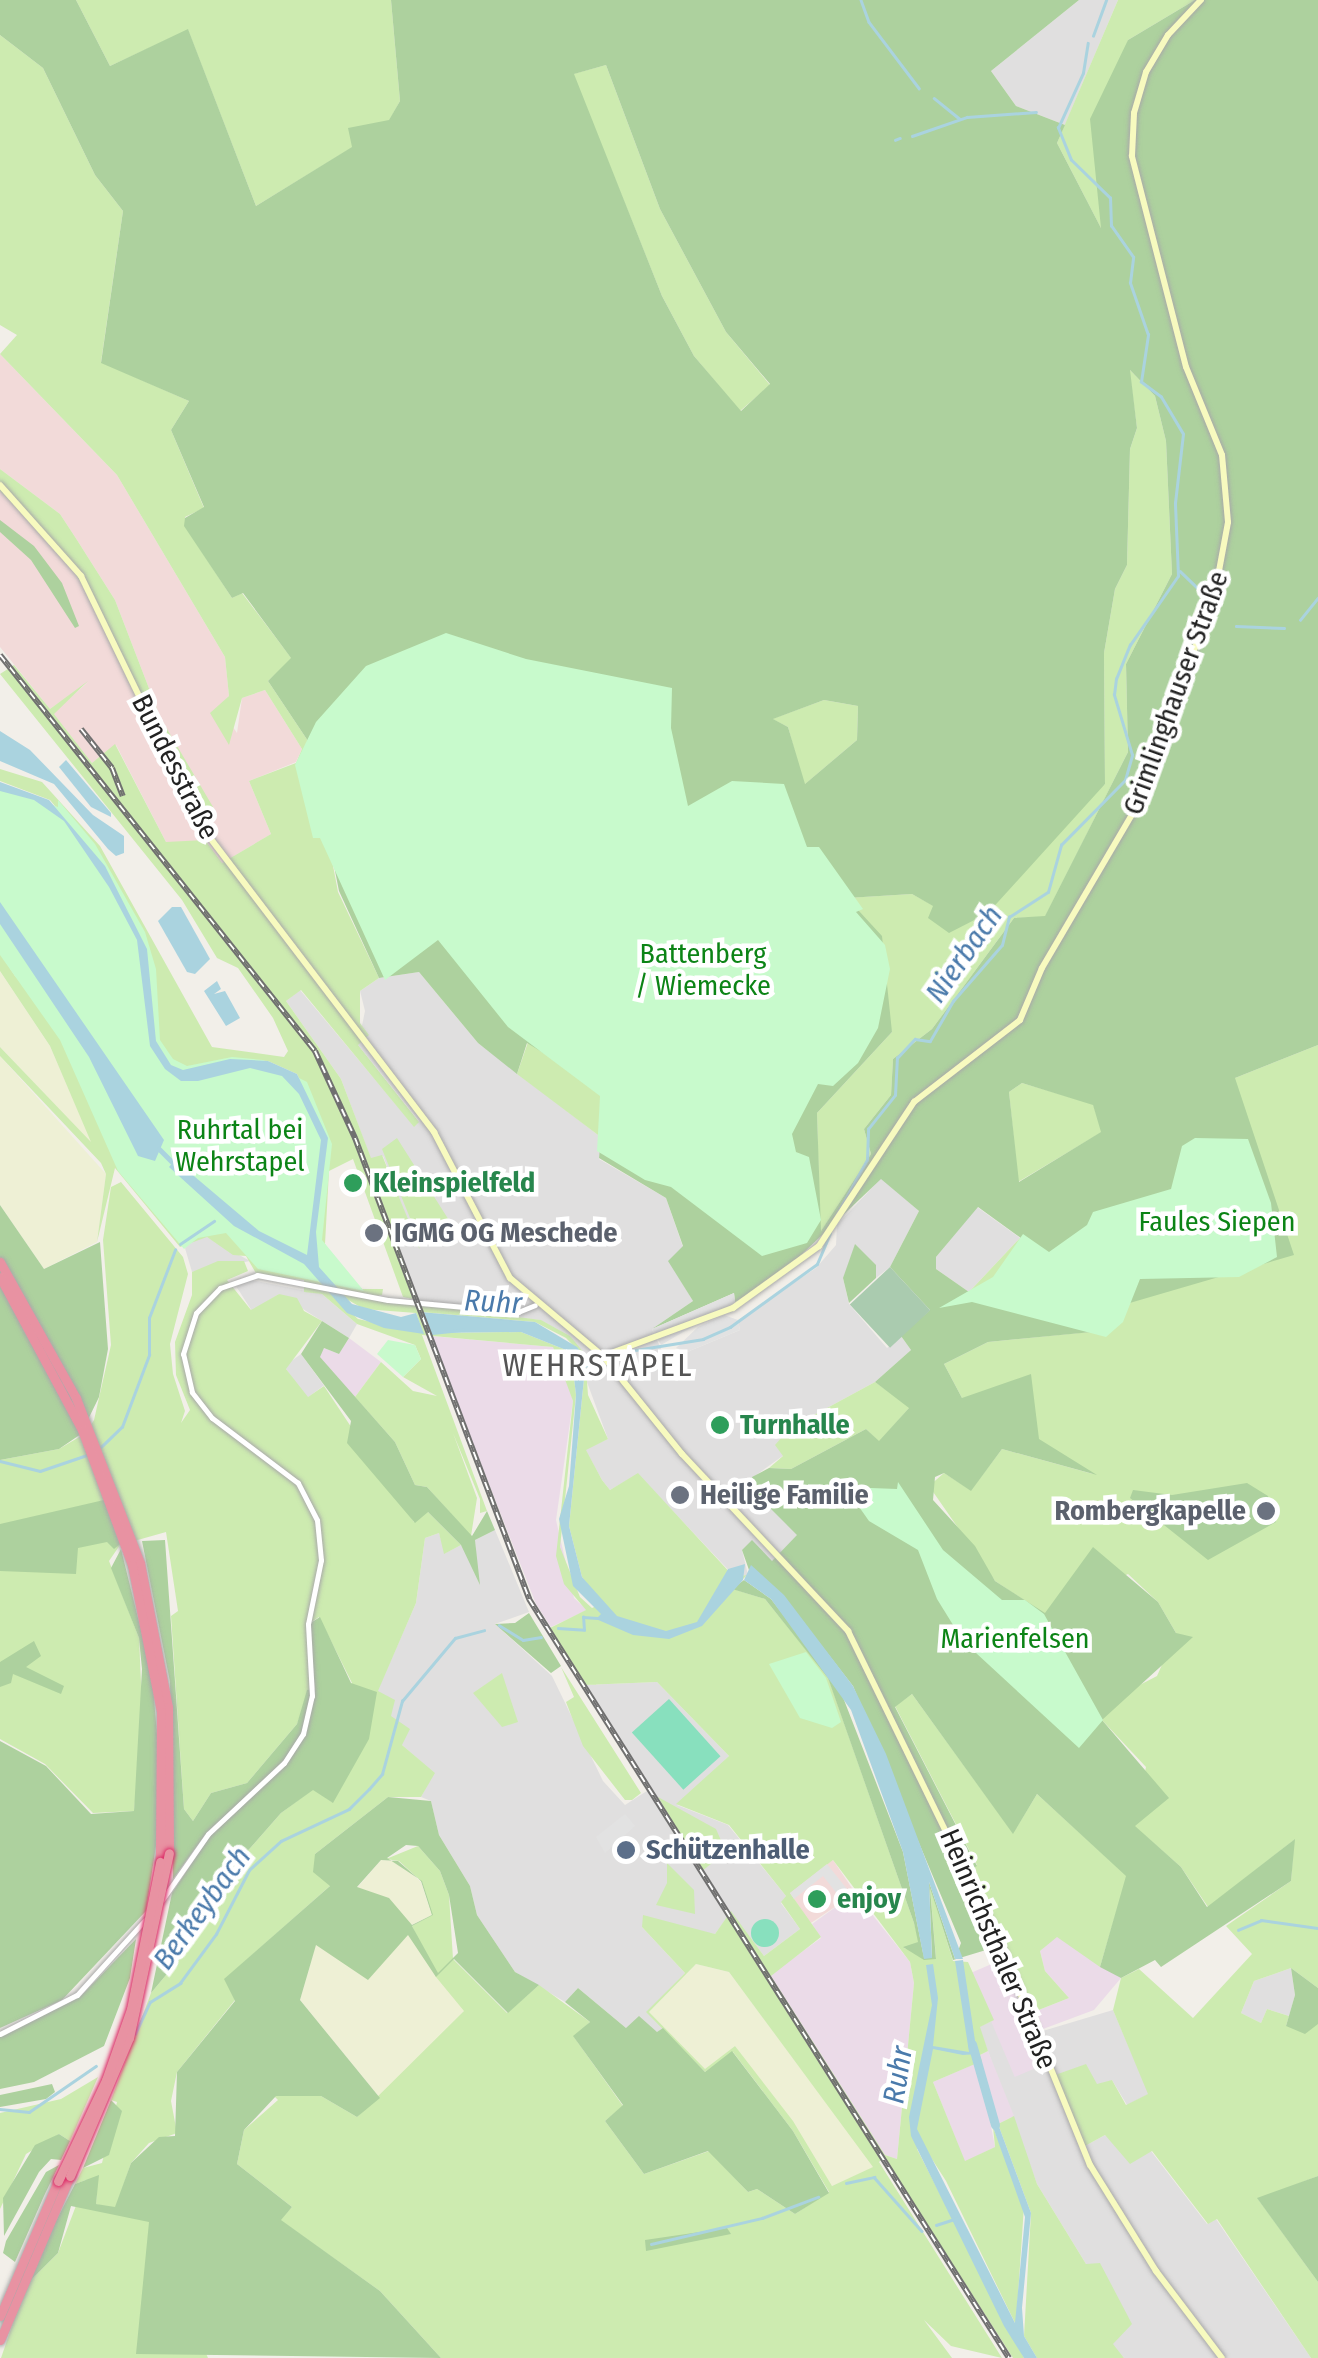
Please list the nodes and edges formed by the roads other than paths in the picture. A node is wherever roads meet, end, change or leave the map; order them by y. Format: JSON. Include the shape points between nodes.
{"nodes":[{"id":1,"x":1201,"y":0,"type":"edge"},
{"id":2,"x":0,"y":485,"type":"edge"},
{"id":3,"x":0,"y":1262,"type":"edge"},
{"id":4,"x":0,"y":1277,"type":"edge"},
{"id":5,"x":536,"y":1306,"type":"junction"},
{"id":6,"x":604,"y":1356,"type":"junction"},
{"id":7,"x":136,"y":1564,"type":"junction"},
{"id":8,"x":0,"y":2034,"type":"edge"},
{"id":9,"x":0,"y":2316,"type":"edge"},
{"id":10,"x":0,"y":2340,"type":"edge"},
{"id":11,"x":1222,"y":2358,"type":"edge"}],
"edges":[{"from":1,"to":6,"type":"main road","name":"Grimlinghauser Straße","via":[[1152,61],[1136,103],[1132,150],[1186,367],[1226,470],[1229,514],[1220,576],[1146,791],[1042,968],[1025,1011],[1006,1036],[914,1102],[830,1233],[794,1269],[733,1308]]},
{"from":2,"to":5,"type":"main road","name":"Bundesstraße","via":[[59,544],[90,590],[210,840],[434,1132],[505,1271]]},
{"from":3,"to":7,"type":"highway","via":[[104,1463]]},
{"from":4,"to":7,"type":"highway","via":[[97,1463]]},
{"from":5,"to":6,"type":"main road","name":"Heinrichsthaler Straße"},
{"from":5,"to":8,"type":"street","via":[[518,1312],[366,1296],[312,1280],[257,1274],[229,1283],[196,1313],[184,1354],[202,1407],[287,1470],[316,1515],[321,1560],[308,1624],[312,1696],[306,1729],[284,1763],[208,1834],[86,1987]]},
{"from":6,"to":11,"type":"main road","name":"Heinrichsthaler Straße","via":[[684,1457],[827,1604],[858,1649],[991,1923],[1090,2165]]},
{"from":7,"to":9,"type":"highway","bridge":true,"via":[[161,1712],[160,1862],[125,2027]]},
{"from":7,"to":10,"type":"highway","bridge":true,"via":[[168,1707],[169,1853],[130,2038]]}]}
